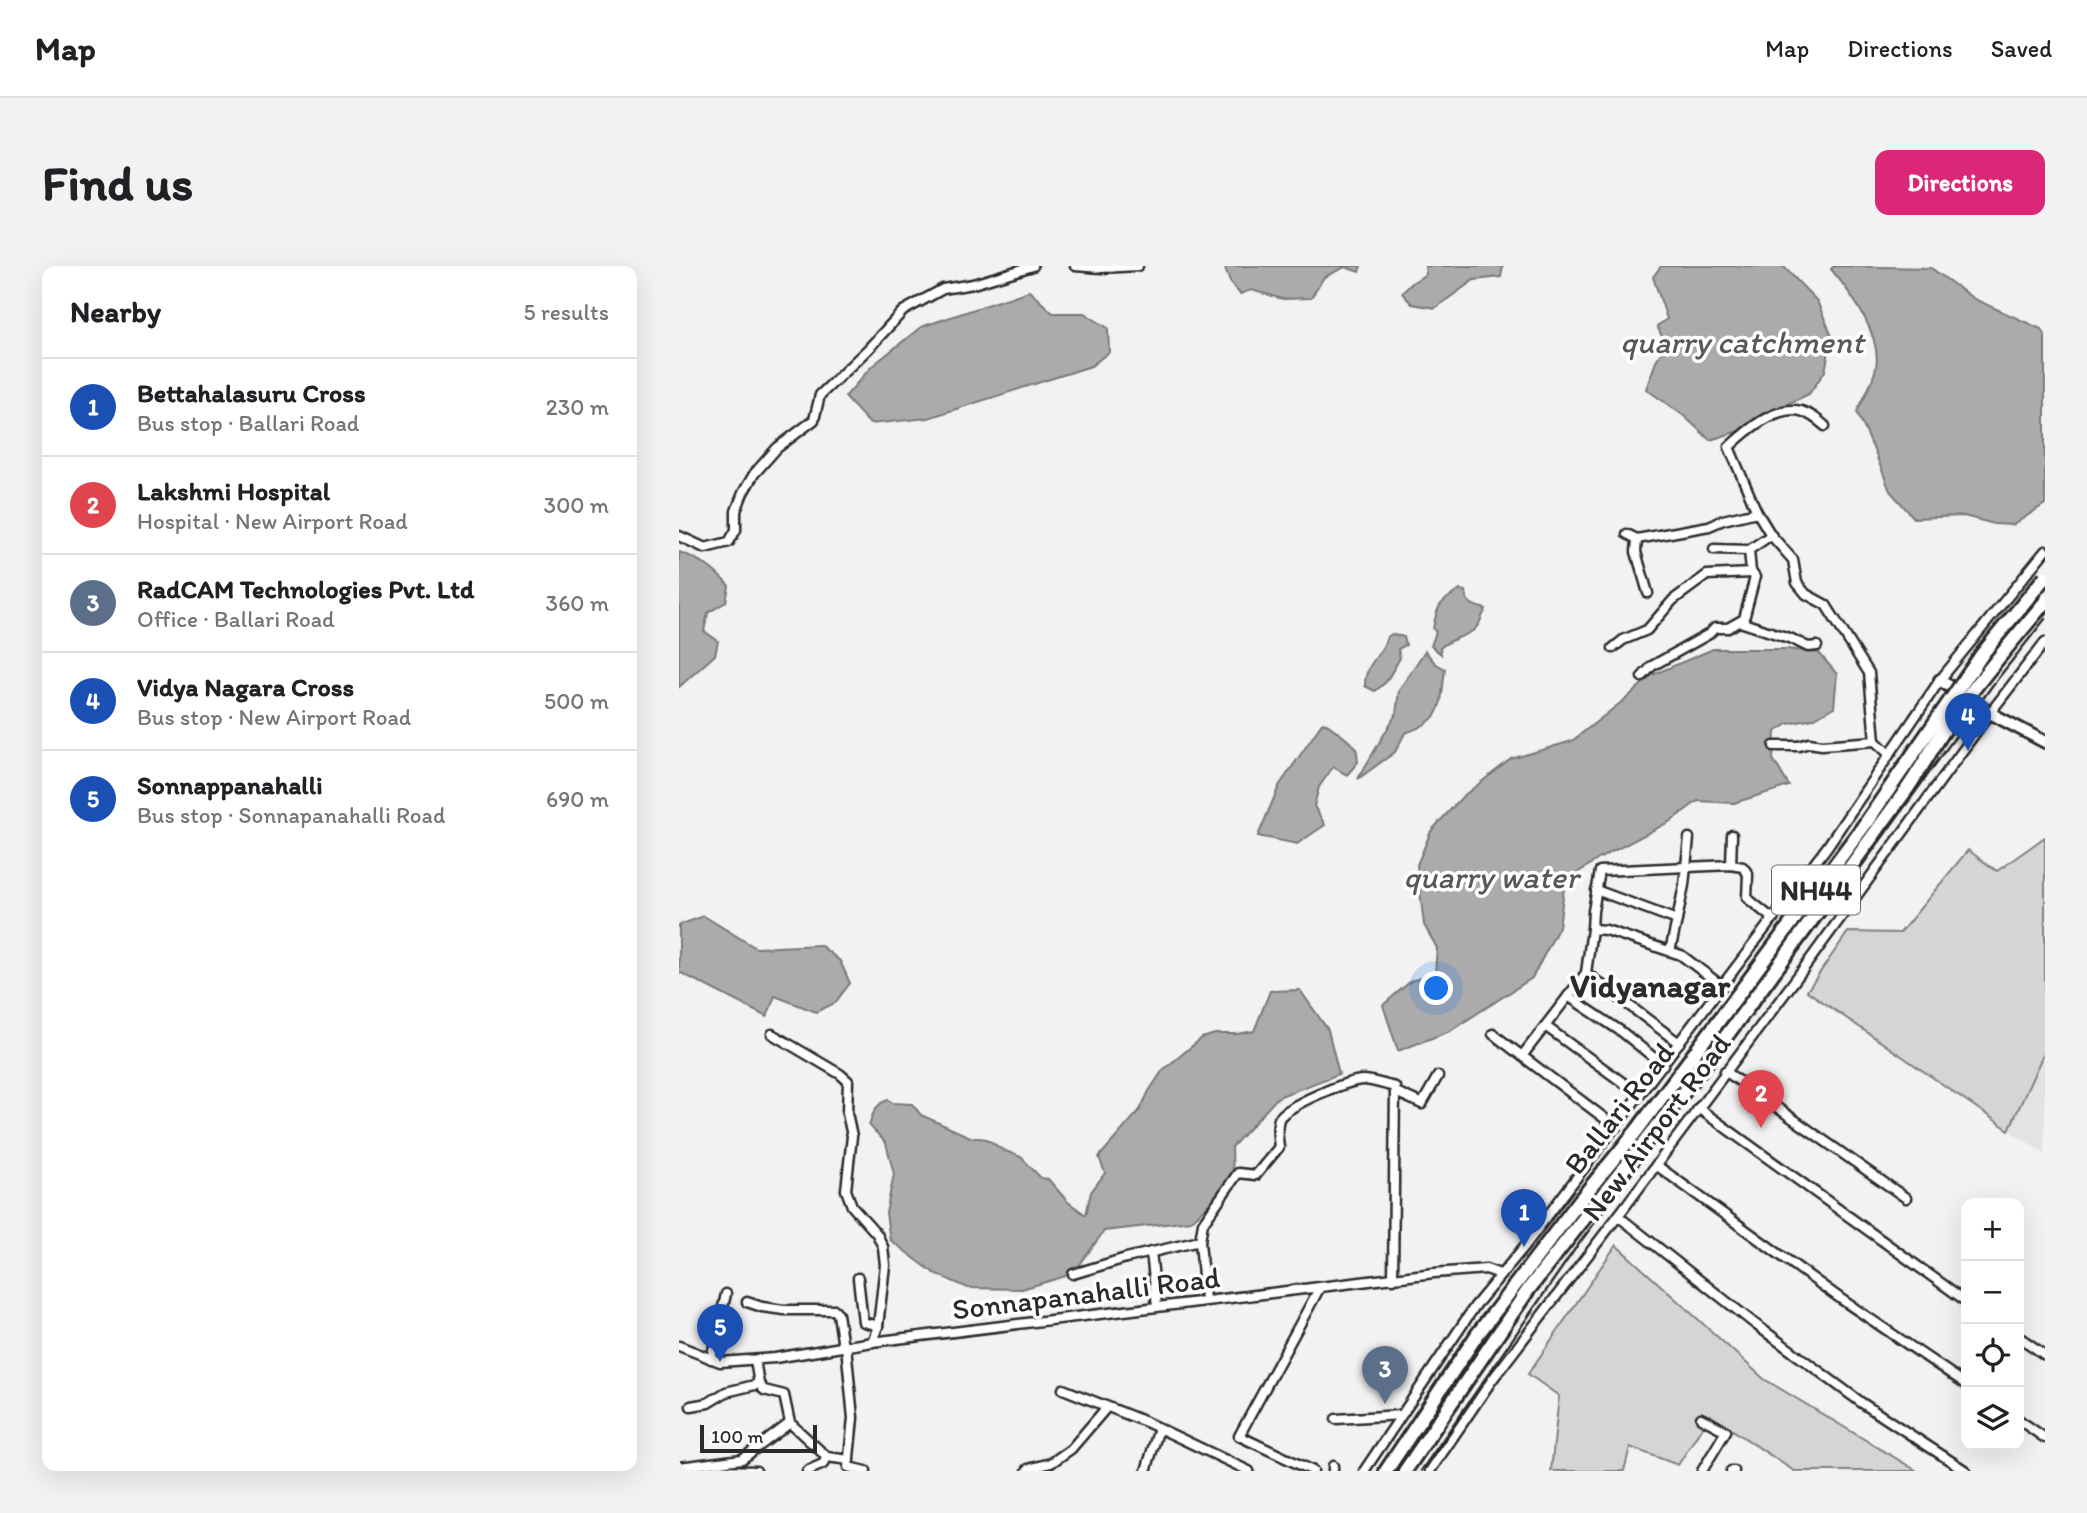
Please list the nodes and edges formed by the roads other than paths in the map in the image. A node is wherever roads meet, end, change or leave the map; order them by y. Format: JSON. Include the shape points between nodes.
{"nodes":[{"id":1,"x":1033,"y":266,"type":"edge"},
{"id":2,"x":1075,"y":266,"type":"edge"},
{"id":3,"x":1137,"y":266,"type":"edge"},
{"id":4,"x":1825,"y":426,"type":"dead end"},
{"id":5,"x":1757,"y":512,"type":"junction"},
{"id":6,"x":1627,"y":534,"type":"dead end"},
{"id":7,"x":1771,"y":535,"type":"junction"},
{"id":8,"x":679,"y":536,"type":"edge"},
{"id":9,"x":1637,"y":539,"type":"junction"},
{"id":10,"x":1714,"y":549,"type":"dead end"},
{"id":11,"x":1749,"y":550,"type":"junction"},
{"id":12,"x":2045,"y":551,"type":"edge"},
{"id":13,"x":1752,"y":573,"type":"junction"},
{"id":14,"x":2045,"y":577,"type":"edge"},
{"id":15,"x":1648,"y":593,"type":"dead end"},
{"id":16,"x":2045,"y":602,"type":"edge"},
{"id":17,"x":1740,"y":622,"type":"junction"},
{"id":18,"x":2045,"y":642,"type":"edge"},
{"id":19,"x":1817,"y":646,"type":"dead end"},
{"id":20,"x":1613,"y":648,"type":"dead end"},
{"id":21,"x":1642,"y":677,"type":"dead end"},
{"id":22,"x":1940,"y":680,"type":"junction"},
{"id":23,"x":1990,"y":713,"type":"junction"},
{"id":24,"x":1875,"y":741,"type":"junction"},
{"id":25,"x":2045,"y":743,"type":"edge"},
{"id":26,"x":1774,"y":746,"type":"dead end"},
{"id":27,"x":1887,"y":752,"type":"dead end"},
{"id":28,"x":1732,"y":835,"type":"dead end"},
{"id":29,"x":1689,"y":838,"type":"dead end"},
{"id":30,"x":1731,"y":864,"type":"junction"},
{"id":31,"x":1687,"y":867,"type":"junction"},
{"id":32,"x":1596,"y":890,"type":"junction"},
{"id":33,"x":1773,"y":919,"type":"junction"},
{"id":34,"x":1677,"y":920,"type":"junction"},
{"id":35,"x":1593,"y":929,"type":"junction"},
{"id":36,"x":1670,"y":951,"type":"junction"},
{"id":37,"x":1586,"y":973,"type":"junction"},
{"id":38,"x":1722,"y":986,"type":"junction"},
{"id":39,"x":1568,"y":996,"type":"junction"},
{"id":40,"x":1545,"y":1026,"type":"junction"},
{"id":41,"x":772,"y":1034,"type":"dead end"},
{"id":42,"x":1493,"y":1034,"type":"dead end"},
{"id":43,"x":1679,"y":1043,"type":"junction"},
{"id":44,"x":1522,"y":1056,"type":"junction"},
{"id":45,"x":1663,"y":1065,"type":"junction"},
{"id":46,"x":1725,"y":1071,"type":"junction"},
{"id":47,"x":1438,"y":1076,"type":"dead end"},
{"id":48,"x":1396,"y":1092,"type":"junction"},
{"id":49,"x":1640,"y":1095,"type":"junction"},
{"id":50,"x":1698,"y":1108,"type":"junction"},
{"id":51,"x":1616,"y":1127,"type":"junction"},
{"id":52,"x":1656,"y":1165,"type":"junction"},
{"id":53,"x":1906,"y":1198,"type":"dead end"},
{"id":54,"x":1587,"y":1203,"type":"junction"},
{"id":55,"x":1618,"y":1216,"type":"junction"},
{"id":56,"x":1200,"y":1241,"type":"junction"},
{"id":57,"x":1151,"y":1252,"type":"junction"},
{"id":58,"x":1073,"y":1274,"type":"dead end"},
{"id":59,"x":1500,"y":1274,"type":"junction"},
{"id":60,"x":858,"y":1279,"type":"dead end"},
{"id":61,"x":1393,"y":1279,"type":"junction"},
{"id":62,"x":1320,"y":1287,"type":"junction"},
{"id":63,"x":726,"y":1294,"type":"dead end"},
{"id":64,"x":1961,"y":1297,"type":"edge"},
{"id":65,"x":1205,"y":1300,"type":"junction"},
{"id":66,"x":747,"y":1302,"type":"dead end"},
{"id":67,"x":1157,"y":1306,"type":"junction"},
{"id":68,"x":878,"y":1326,"type":"junction"},
{"id":69,"x":2024,"y":1340,"type":"edge"},
{"id":70,"x":872,"y":1342,"type":"junction"},
{"id":71,"x":679,"y":1346,"type":"edge"},
{"id":72,"x":845,"y":1347,"type":"junction"},
{"id":73,"x":2045,"y":1355,"type":"edge"},
{"id":74,"x":711,"y":1359,"type":"junction"},
{"id":75,"x":755,"y":1360,"type":"junction"},
{"id":76,"x":1961,"y":1381,"type":"edge"},
{"id":77,"x":758,"y":1384,"type":"junction"},
{"id":78,"x":1063,"y":1389,"type":"dead end"},
{"id":79,"x":691,"y":1406,"type":"dead end"},
{"id":80,"x":1107,"y":1407,"type":"junction"},
{"id":81,"x":1401,"y":1416,"type":"junction"},
{"id":82,"x":1701,"y":1418,"type":"dead end"},
{"id":83,"x":1336,"y":1419,"type":"dead end"},
{"id":84,"x":790,"y":1423,"type":"junction"},
{"id":85,"x":2024,"y":1423,"type":"edge"},
{"id":86,"x":1159,"y":1429,"type":"junction"},
{"id":87,"x":2045,"y":1438,"type":"edge"},
{"id":88,"x":827,"y":1457,"type":"junction"},
{"id":89,"x":848,"y":1466,"type":"edge"},
{"id":90,"x":680,"y":1469,"type":"edge"},
{"id":91,"x":721,"y":1470,"type":"edge"},
{"id":92,"x":756,"y":1471,"type":"edge"},
{"id":93,"x":807,"y":1471,"type":"edge"},
{"id":94,"x":866,"y":1471,"type":"edge"},
{"id":95,"x":1027,"y":1471,"type":"edge"},
{"id":96,"x":1146,"y":1471,"type":"edge"},
{"id":97,"x":1249,"y":1471,"type":"edge"},
{"id":98,"x":1313,"y":1471,"type":"edge"},
{"id":99,"x":1364,"y":1471,"type":"edge"},
{"id":100,"x":1386,"y":1471,"type":"edge"},
{"id":101,"x":1405,"y":1471,"type":"edge"},
{"id":102,"x":1430,"y":1471,"type":"edge"},
{"id":103,"x":1702,"y":1471,"type":"edge"},
{"id":104,"x":1966,"y":1471,"type":"edge"}],
"edges":[{"from":1,"to":8,"type":"street","via":[[943,289],[903,311],[820,395],[814,420],[777,448],[754,474],[736,511],[736,530],[729,542],[705,548]]},
{"from":2,"to":3,"type":"street"},
{"from":4,"to":5,"type":"street","via":[[1810,414],[1787,410],[1744,433],[1729,447]]},
{"from":5,"to":7,"type":"street"},
{"from":5,"to":9,"type":"street"},
{"from":6,"to":9,"type":"street"},
{"from":7,"to":11,"type":"street"},
{"from":7,"to":24,"type":"street","via":[[1793,560],[1797,583],[1826,605],[1869,673]]},
{"from":9,"to":15,"type":"street","via":[[1636,552]]},
{"from":10,"to":11,"type":"street"},
{"from":11,"to":13,"type":"street"},
{"from":12,"to":22,"type":"street"},
{"from":13,"to":17,"type":"street","via":[[1755,577]]},
{"from":13,"to":20,"type":"street","via":[[1707,575],[1673,600],[1647,630]]},
{"from":14,"to":54,"type":"highway","name":"Ballari Road","number":"NH44","bridge":true,"via":[[1983,653],[1855,838]]},
{"from":16,"to":54,"type":"highway","name":"Ballari Road","number":"NH44","bridge":true,"via":[[1982,676],[1927,762],[1644,1144]]},
{"from":17,"to":19,"type":"street","via":[[1808,647]]},
{"from":17,"to":21,"type":"street","via":[[1715,628],[1652,666]]},
{"from":18,"to":23,"type":"street","name":"New Airport Road"},
{"from":22,"to":23,"type":"main road"},
{"from":22,"to":33,"type":"street"},
{"from":23,"to":25,"type":"main road"},
{"from":23,"to":46,"type":"street","name":"New Airport Road"},
{"from":24,"to":26,"type":"street"},
{"from":24,"to":27,"type":"street"},
{"from":28,"to":30,"type":"street"},
{"from":29,"to":31,"type":"street"},
{"from":30,"to":31,"type":"street"},
{"from":30,"to":33,"type":"street","via":[[1748,874],[1747,898]]},
{"from":31,"to":32,"type":"street","via":[[1600,870]]},
{"from":31,"to":34,"type":"street"},
{"from":32,"to":34,"type":"street"},
{"from":32,"to":35,"type":"street"},
{"from":33,"to":38,"type":"street"},
{"from":34,"to":36,"type":"street"},
{"from":35,"to":36,"type":"street"},
{"from":35,"to":37,"type":"street"},
{"from":36,"to":38,"type":"street"},
{"from":37,"to":39,"type":"street"},
{"from":37,"to":43,"type":"street"},
{"from":38,"to":43,"type":"street"},
{"from":39,"to":40,"type":"street"},
{"from":39,"to":45,"type":"street"},
{"from":40,"to":44,"type":"street"},
{"from":40,"to":49,"type":"street"},
{"from":41,"to":68,"type":"street","via":[[848,1081],[852,1136],[848,1199],[883,1247]]},
{"from":42,"to":44,"type":"street"},
{"from":43,"to":45,"type":"street"},
{"from":44,"to":51,"type":"street"},
{"from":45,"to":49,"type":"street"},
{"from":46,"to":50,"type":"street","name":"New Airport Road"},
{"from":46,"to":53,"type":"street"},
{"from":47,"to":48,"type":"street","via":[[1422,1104]]},
{"from":48,"to":56,"type":"street","via":[[1395,1087],[1363,1080],[1333,1089],[1281,1116],[1277,1122],[1279,1147],[1256,1175],[1238,1173],[1203,1223]]},
{"from":48,"to":61,"type":"street"},
{"from":49,"to":51,"type":"street"},
{"from":50,"to":52,"type":"street","name":"New Airport Road"},
{"from":50,"to":64,"type":"street"},
{"from":51,"to":59,"type":"street"},
{"from":52,"to":55,"type":"street","name":"New Airport Road"},
{"from":52,"to":76,"type":"street"},
{"from":54,"to":100,"type":"highway","name":"Ballari Road","number":"NH44","via":[[1477,1335]]},
{"from":54,"to":101,"type":"highway","name":"Ballari Road","number":"NH44"},
{"from":55,"to":102,"type":"street","name":"New Airport Road","via":[[1492,1380]]},
{"from":55,"to":104,"type":"street","via":[[1862,1403]]},
{"from":56,"to":57,"type":"street"},
{"from":56,"to":65,"type":"street"},
{"from":57,"to":58,"type":"street"},
{"from":57,"to":67,"type":"street"},
{"from":59,"to":61,"type":"street","name":"Sonnapanahalli Road","via":[[1486,1269]]},
{"from":59,"to":81,"type":"street"},
{"from":60,"to":68,"type":"street","via":[[863,1322]]},
{"from":61,"to":62,"type":"street","name":"Sonnapanahalli Road"},
{"from":62,"to":65,"type":"street","name":"Sonnapanahalli Road"},
{"from":62,"to":98,"type":"street","via":[[1239,1436]]},
{"from":63,"to":74,"type":"street"},
{"from":65,"to":67,"type":"street","name":"Sonnapanahalli Road"},
{"from":66,"to":72,"type":"street","via":[[784,1310],[835,1310]]},
{"from":67,"to":70,"type":"street","name":"Sonnapanahalli Road"},
{"from":68,"to":70,"type":"street"},
{"from":69,"to":73,"type":"street"},
{"from":70,"to":72,"type":"street","name":"Sonnapanahalli Road"},
{"from":71,"to":74,"type":"street","name":"Sonnapanahalli Road"},
{"from":72,"to":75,"type":"street","name":"Sonnapanahalli Road"},
{"from":72,"to":89,"type":"street","via":[[853,1419]]},
{"from":74,"to":75,"type":"street","name":"Sonnapanahalli Road"},
{"from":75,"to":77,"type":"street"},
{"from":77,"to":79,"type":"street"},
{"from":77,"to":84,"type":"street","via":[[784,1395]]},
{"from":78,"to":80,"type":"street"},
{"from":80,"to":86,"type":"street"},
{"from":80,"to":95,"type":"street","via":[[1071,1449],[1051,1463]]},
{"from":81,"to":83,"type":"street"},
{"from":81,"to":99,"type":"street"},
{"from":82,"to":103,"type":"street","via":[[1726,1430]]},
{"from":84,"to":88,"type":"street"},
{"from":84,"to":90,"type":"street","via":[[742,1459]]},
{"from":85,"to":87,"type":"street"},
{"from":86,"to":96,"type":"street"},
{"from":86,"to":97,"type":"street"},
{"from":88,"to":89,"type":"street"},
{"from":88,"to":93,"type":"street"},
{"from":89,"to":94,"type":"street"},
{"from":91,"to":92,"type":"street"}]}
